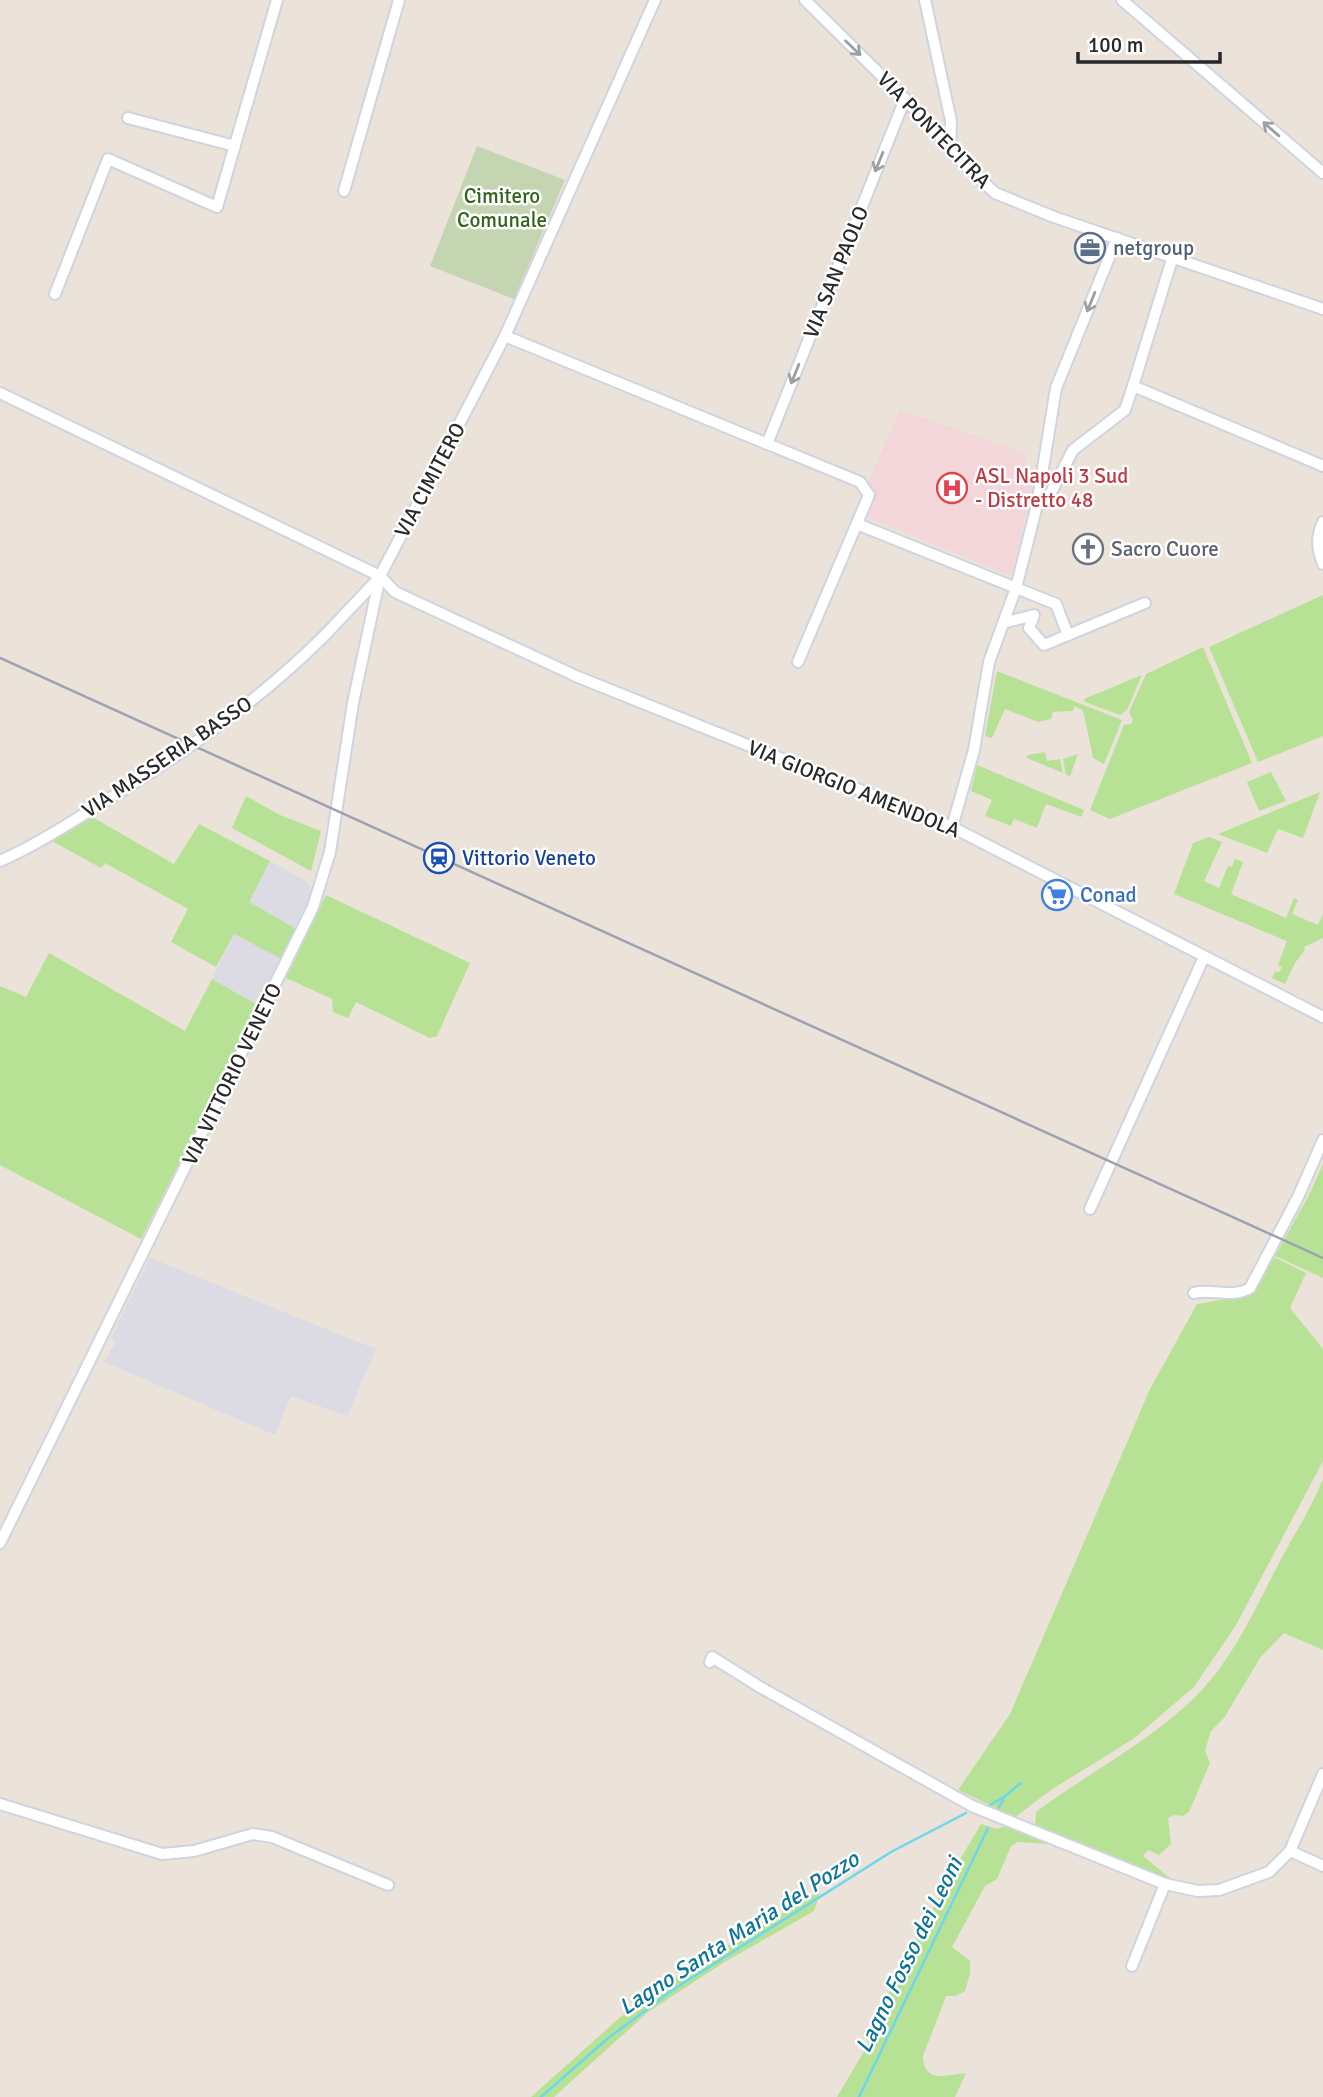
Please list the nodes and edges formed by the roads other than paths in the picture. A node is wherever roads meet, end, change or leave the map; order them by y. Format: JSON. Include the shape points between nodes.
{"nodes":[{"id":1,"x":276,"y":0,"type":"edge"},
{"id":2,"x":400,"y":0,"type":"edge"},
{"id":3,"x":655,"y":0,"type":"edge"},
{"id":4,"x":804,"y":0,"type":"edge"},
{"id":5,"x":925,"y":0,"type":"edge"},
{"id":6,"x":1122,"y":0,"type":"edge"},
{"id":7,"x":905,"y":99,"type":"junction"},
{"id":8,"x":128,"y":118,"type":"dead end"},
{"id":9,"x":236,"y":146,"type":"junction"},
{"id":10,"x":950,"y":148,"type":"junction"},
{"id":11,"x":1323,"y":173,"type":"edge"},
{"id":12,"x":344,"y":191,"type":"dead end"},
{"id":13,"x":1117,"y":238,"type":"junction"},
{"id":14,"x":1172,"y":256,"type":"junction"},
{"id":15,"x":55,"y":294,"type":"dead end"},
{"id":16,"x":1323,"y":309,"type":"edge"},
{"id":17,"x":505,"y":337,"type":"junction"},
{"id":18,"x":1133,"y":386,"type":"junction"},
{"id":19,"x":0,"y":393,"type":"edge"},
{"id":20,"x":766,"y":444,"type":"junction"},
{"id":21,"x":1323,"y":466,"type":"edge"},
{"id":22,"x":1037,"y":505,"type":"junction"},
{"id":23,"x":1323,"y":522,"type":"edge"},
{"id":24,"x":858,"y":524,"type":"junction"},
{"id":25,"x":1323,"y":564,"type":"edge"},
{"id":26,"x":380,"y":576,"type":"junction"},
{"id":27,"x":1016,"y":587,"type":"junction"},
{"id":28,"x":1145,"y":603,"type":"dead end"},
{"id":29,"x":1003,"y":623,"type":"junction"},
{"id":30,"x":1068,"y":635,"type":"junction"},
{"id":31,"x":798,"y":662,"type":"dead end"},
{"id":32,"x":952,"y":827,"type":"junction"},
{"id":33,"x":0,"y":861,"type":"edge"},
{"id":34,"x":1204,"y":957,"type":"junction"},
{"id":35,"x":1323,"y":1017,"type":"edge"},
{"id":36,"x":1323,"y":1140,"type":"edge"},
{"id":37,"x":1090,"y":1209,"type":"dead end"},
{"id":38,"x":1194,"y":1293,"type":"dead end"},
{"id":39,"x":0,"y":1543,"type":"edge"},
{"id":40,"x":710,"y":1662,"type":"dead end"},
{"id":41,"x":1323,"y":1774,"type":"edge"},
{"id":42,"x":0,"y":1804,"type":"edge"},
{"id":43,"x":1290,"y":1851,"type":"junction"},
{"id":44,"x":1323,"y":1866,"type":"edge"},
{"id":45,"x":1165,"y":1884,"type":"junction"},
{"id":46,"x":388,"y":1885,"type":"dead end"},
{"id":47,"x":1132,"y":1966,"type":"dead end"}],
"edges":[{"from":1,"to":9,"type":"street"},
{"from":2,"to":12,"type":"street"},
{"from":3,"to":17,"type":"street","name":"VIA CIMITERO"},
{"from":4,"to":7,"type":"street","name":"VIA PONTECITRA","one_way":true},
{"from":5,"to":10,"type":"street","via":[[951,121]]},
{"from":11,"to":6,"type":"street","one_way":true},
{"from":7,"to":10,"type":"street","name":"VIA PONTECITRA"},
{"from":7,"to":20,"type":"street","name":"VIA SAN PAOLO","one_way":true},
{"from":8,"to":9,"type":"street"},
{"from":9,"to":15,"type":"street","via":[[217,207],[108,159]]},
{"from":10,"to":13,"type":"street","name":"VIA PONTECITRA","via":[[1005,199]]},
{"from":13,"to":14,"type":"street","name":"VIA PONTECITRA"},
{"from":13,"to":22,"type":"street","one_way":true,"via":[[1056,388]]},
{"from":14,"to":16,"type":"street","name":"VIA PONTECITRA"},
{"from":14,"to":18,"type":"street"},
{"from":17,"to":20,"type":"street"},
{"from":17,"to":26,"type":"street","name":"VIA CIMITERO"},
{"from":18,"to":21,"type":"street"},
{"from":18,"to":22,"type":"street","via":[[1125,411],[1073,450],[1046,502]]},
{"from":19,"to":26,"type":"street"},
{"from":20,"to":24,"type":"street","via":[[860,482],[869,495]]},
{"from":22,"to":27,"type":"street"},
{"from":23,"to":25,"type":"street","via":[[1318,534]]},
{"from":24,"to":27,"type":"street"},
{"from":24,"to":31,"type":"street"},
{"from":26,"to":32,"type":"street","name":"VIA GIORGIO AMENDOLA","via":[[395,592],[578,677]]},
{"from":26,"to":33,"type":"street","name":"VIA MASSERIA BASSO","via":[[326,635],[200,739],[141,780]]},
{"from":26,"to":39,"type":"street","name":"VIA VITTORIO VENETO","via":[[330,852],[313,908]]},
{"from":27,"to":29,"type":"street"},
{"from":27,"to":30,"type":"street","via":[[1056,604]]},
{"from":28,"to":30,"type":"street"},
{"from":29,"to":30,"type":"street","via":[[1034,615],[1029,628],[1044,645]]},
{"from":29,"to":32,"type":"street","via":[[989,662],[974,750]]},
{"from":32,"to":34,"type":"street","name":"VIA GIORGIO AMENDOLA"},
{"from":34,"to":35,"type":"street","name":"VIA GIORGIO AMENDOLA"},
{"from":34,"to":37,"type":"street"},
{"from":36,"to":38,"type":"street","via":[[1250,1288],[1235,1294]]},
{"from":40,"to":45,"type":"street","via":[[712,1657],[972,1806]]},
{"from":41,"to":43,"type":"street"},
{"from":42,"to":46,"type":"street","via":[[162,1854],[260,1835]]},
{"from":43,"to":44,"type":"street"},
{"from":43,"to":45,"type":"street","via":[[1269,1872],[1219,1890]]},
{"from":45,"to":47,"type":"street"}]}
